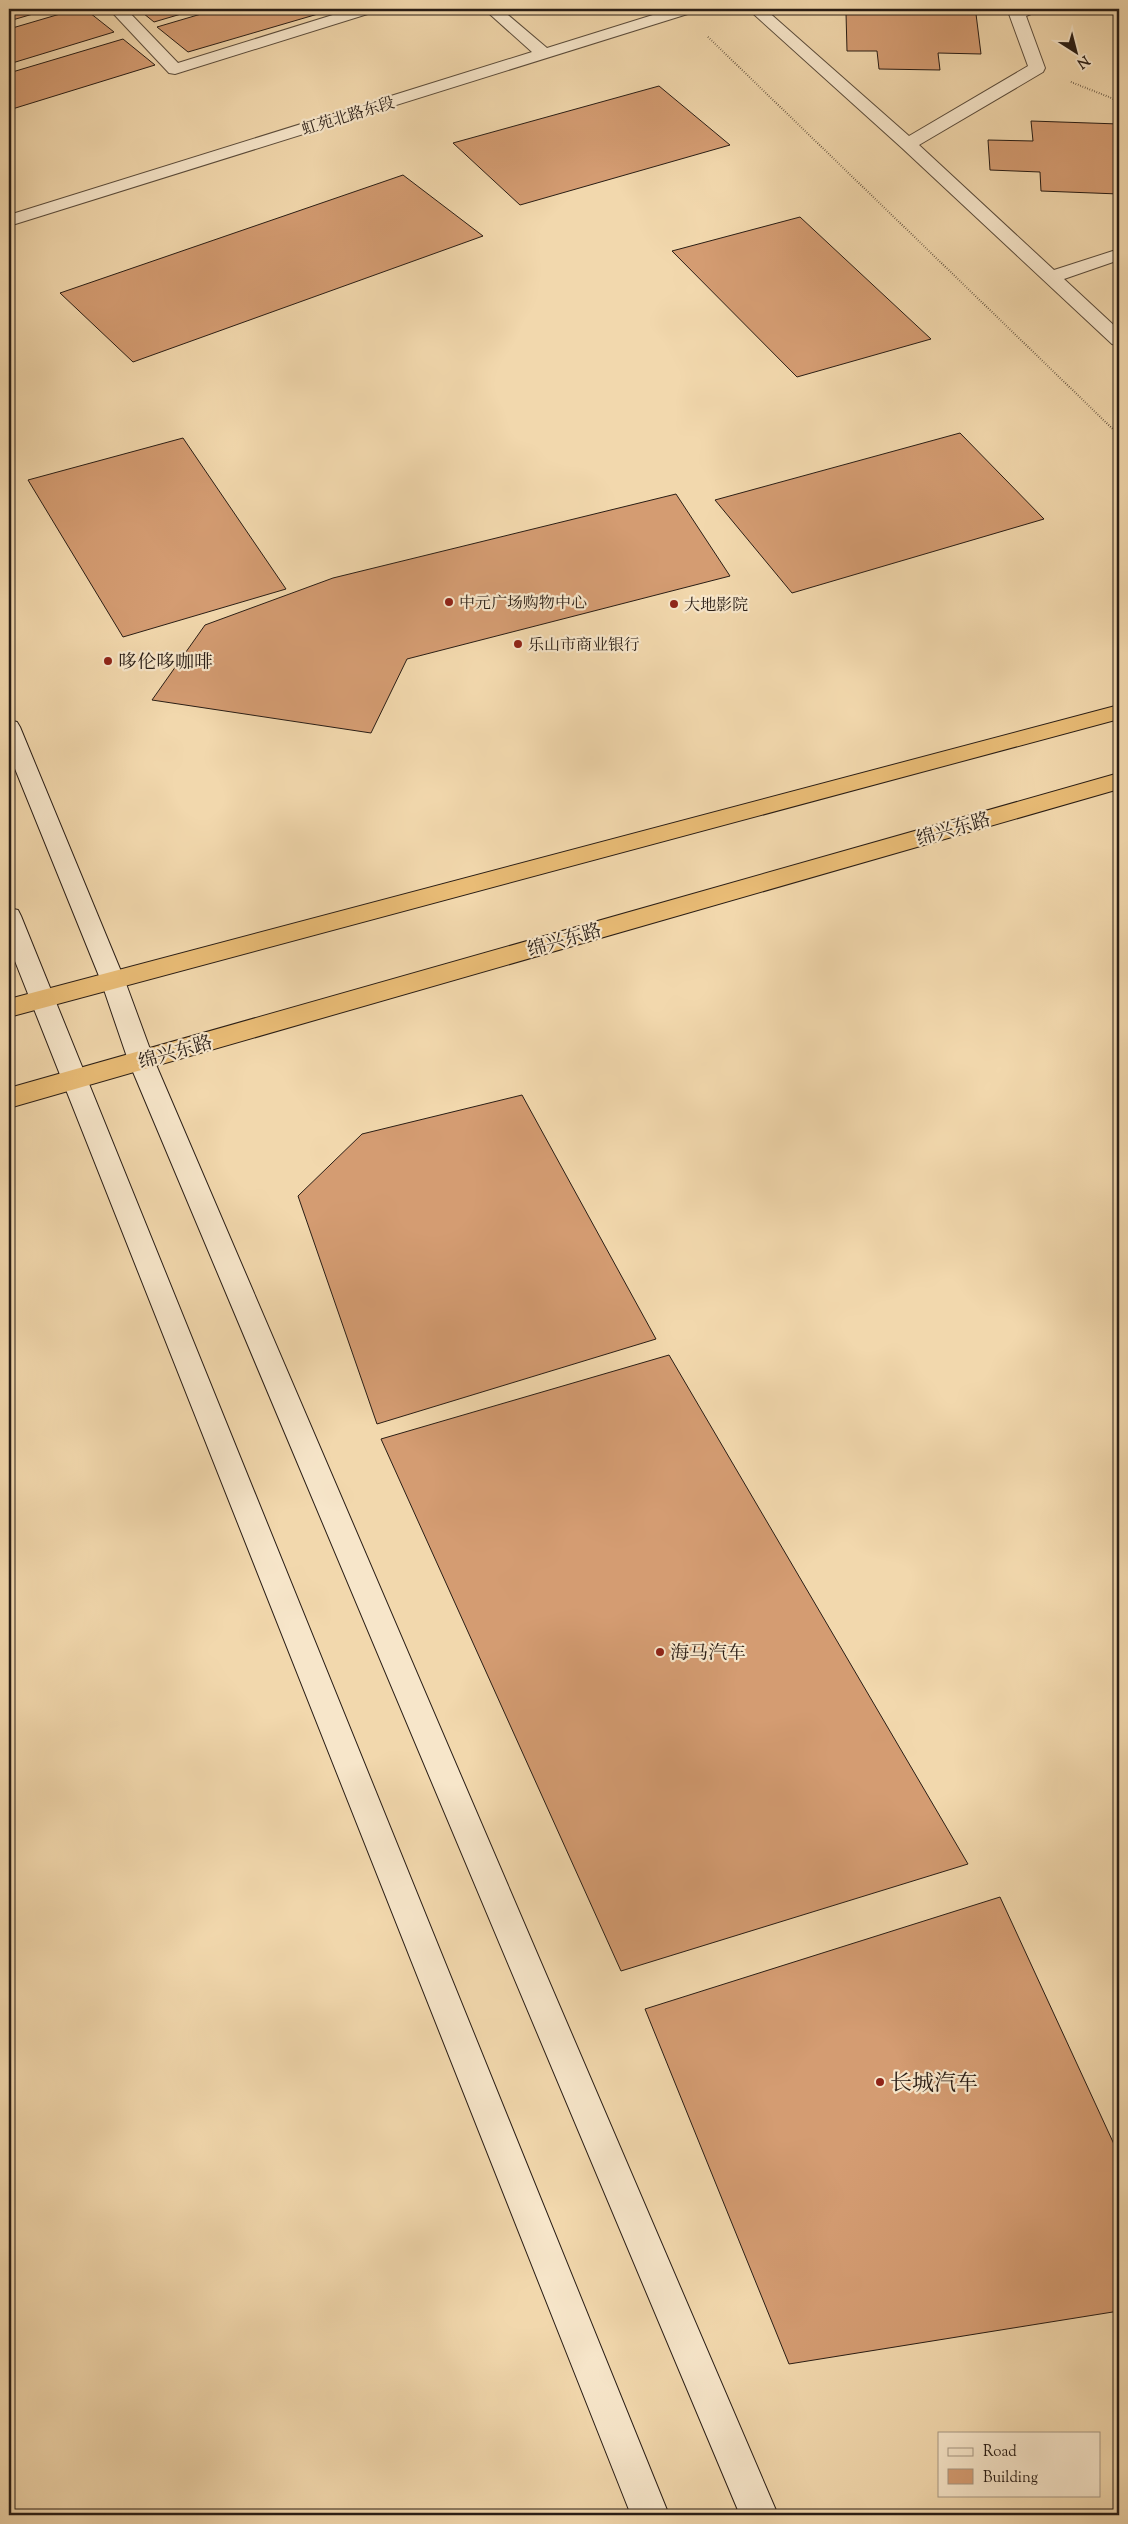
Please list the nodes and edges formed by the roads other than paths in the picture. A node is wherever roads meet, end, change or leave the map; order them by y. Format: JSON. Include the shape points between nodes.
{"nodes":[{"id":1,"x":117,"y":9,"type":"edge"},
{"id":2,"x":368,"y":9,"type":"edge"},
{"id":3,"x":492,"y":9,"type":"edge"},
{"id":4,"x":756,"y":9,"type":"edge"},
{"id":5,"x":1030,"y":9,"type":"edge"},
{"id":6,"x":684,"y":10,"type":"edge"},
{"id":7,"x":544,"y":54,"type":"junction"},
{"id":8,"x":908,"y":144,"type":"junction"},
{"id":9,"x":9,"y":221,"type":"edge"},
{"id":10,"x":1119,"y":254,"type":"edge"},
{"id":11,"x":1051,"y":277,"type":"junction"},
{"id":12,"x":1119,"y":340,"type":"edge"},
{"id":13,"x":1119,"y":712,"type":"edge"},
{"id":14,"x":9,"y":728,"type":"edge"},
{"id":15,"x":1119,"y":781,"type":"edge"},
{"id":16,"x":9,"y":916,"type":"edge"},
{"id":17,"x":113,"y":981,"type":"junction"},
{"id":18,"x":40,"y":998,"type":"junction"},
{"id":19,"x":9,"y":1008,"type":"edge"},
{"id":20,"x":142,"y":1060,"type":"junction"},
{"id":21,"x":73,"y":1080,"type":"junction"},
{"id":22,"x":9,"y":1098,"type":"edge"},
{"id":23,"x":650,"y":2515,"type":"edge"},
{"id":24,"x":759,"y":2515,"type":"edge"}],
"edges":[{"from":1,"to":2,"type":"street","via":[[175,69]]},
{"from":3,"to":7,"type":"street"},
{"from":4,"to":8,"type":"street"},
{"from":5,"to":8,"type":"street","via":[[1018,14],[1037,68]]},
{"from":6,"to":7,"type":"street","name":"虹苑北路东段"},
{"from":7,"to":9,"type":"street","name":"虹苑北路东段"},
{"from":8,"to":11,"type":"street"},
{"from":10,"to":11,"type":"street"},
{"from":11,"to":12,"type":"street"},
{"from":13,"to":17,"type":"highway"},
{"from":14,"to":17,"type":"street"},
{"from":15,"to":20,"type":"highway","name":"绵兴东路"},
{"from":16,"to":18,"type":"street"},
{"from":17,"to":18,"type":"highway"},
{"from":17,"to":20,"type":"street"},
{"from":18,"to":19,"type":"highway"},
{"from":18,"to":21,"type":"street"},
{"from":20,"to":21,"type":"highway","name":"绵兴东路"},
{"from":20,"to":24,"type":"street"},
{"from":21,"to":22,"type":"highway","name":"绵兴东路"},
{"from":21,"to":23,"type":"street"}]}
